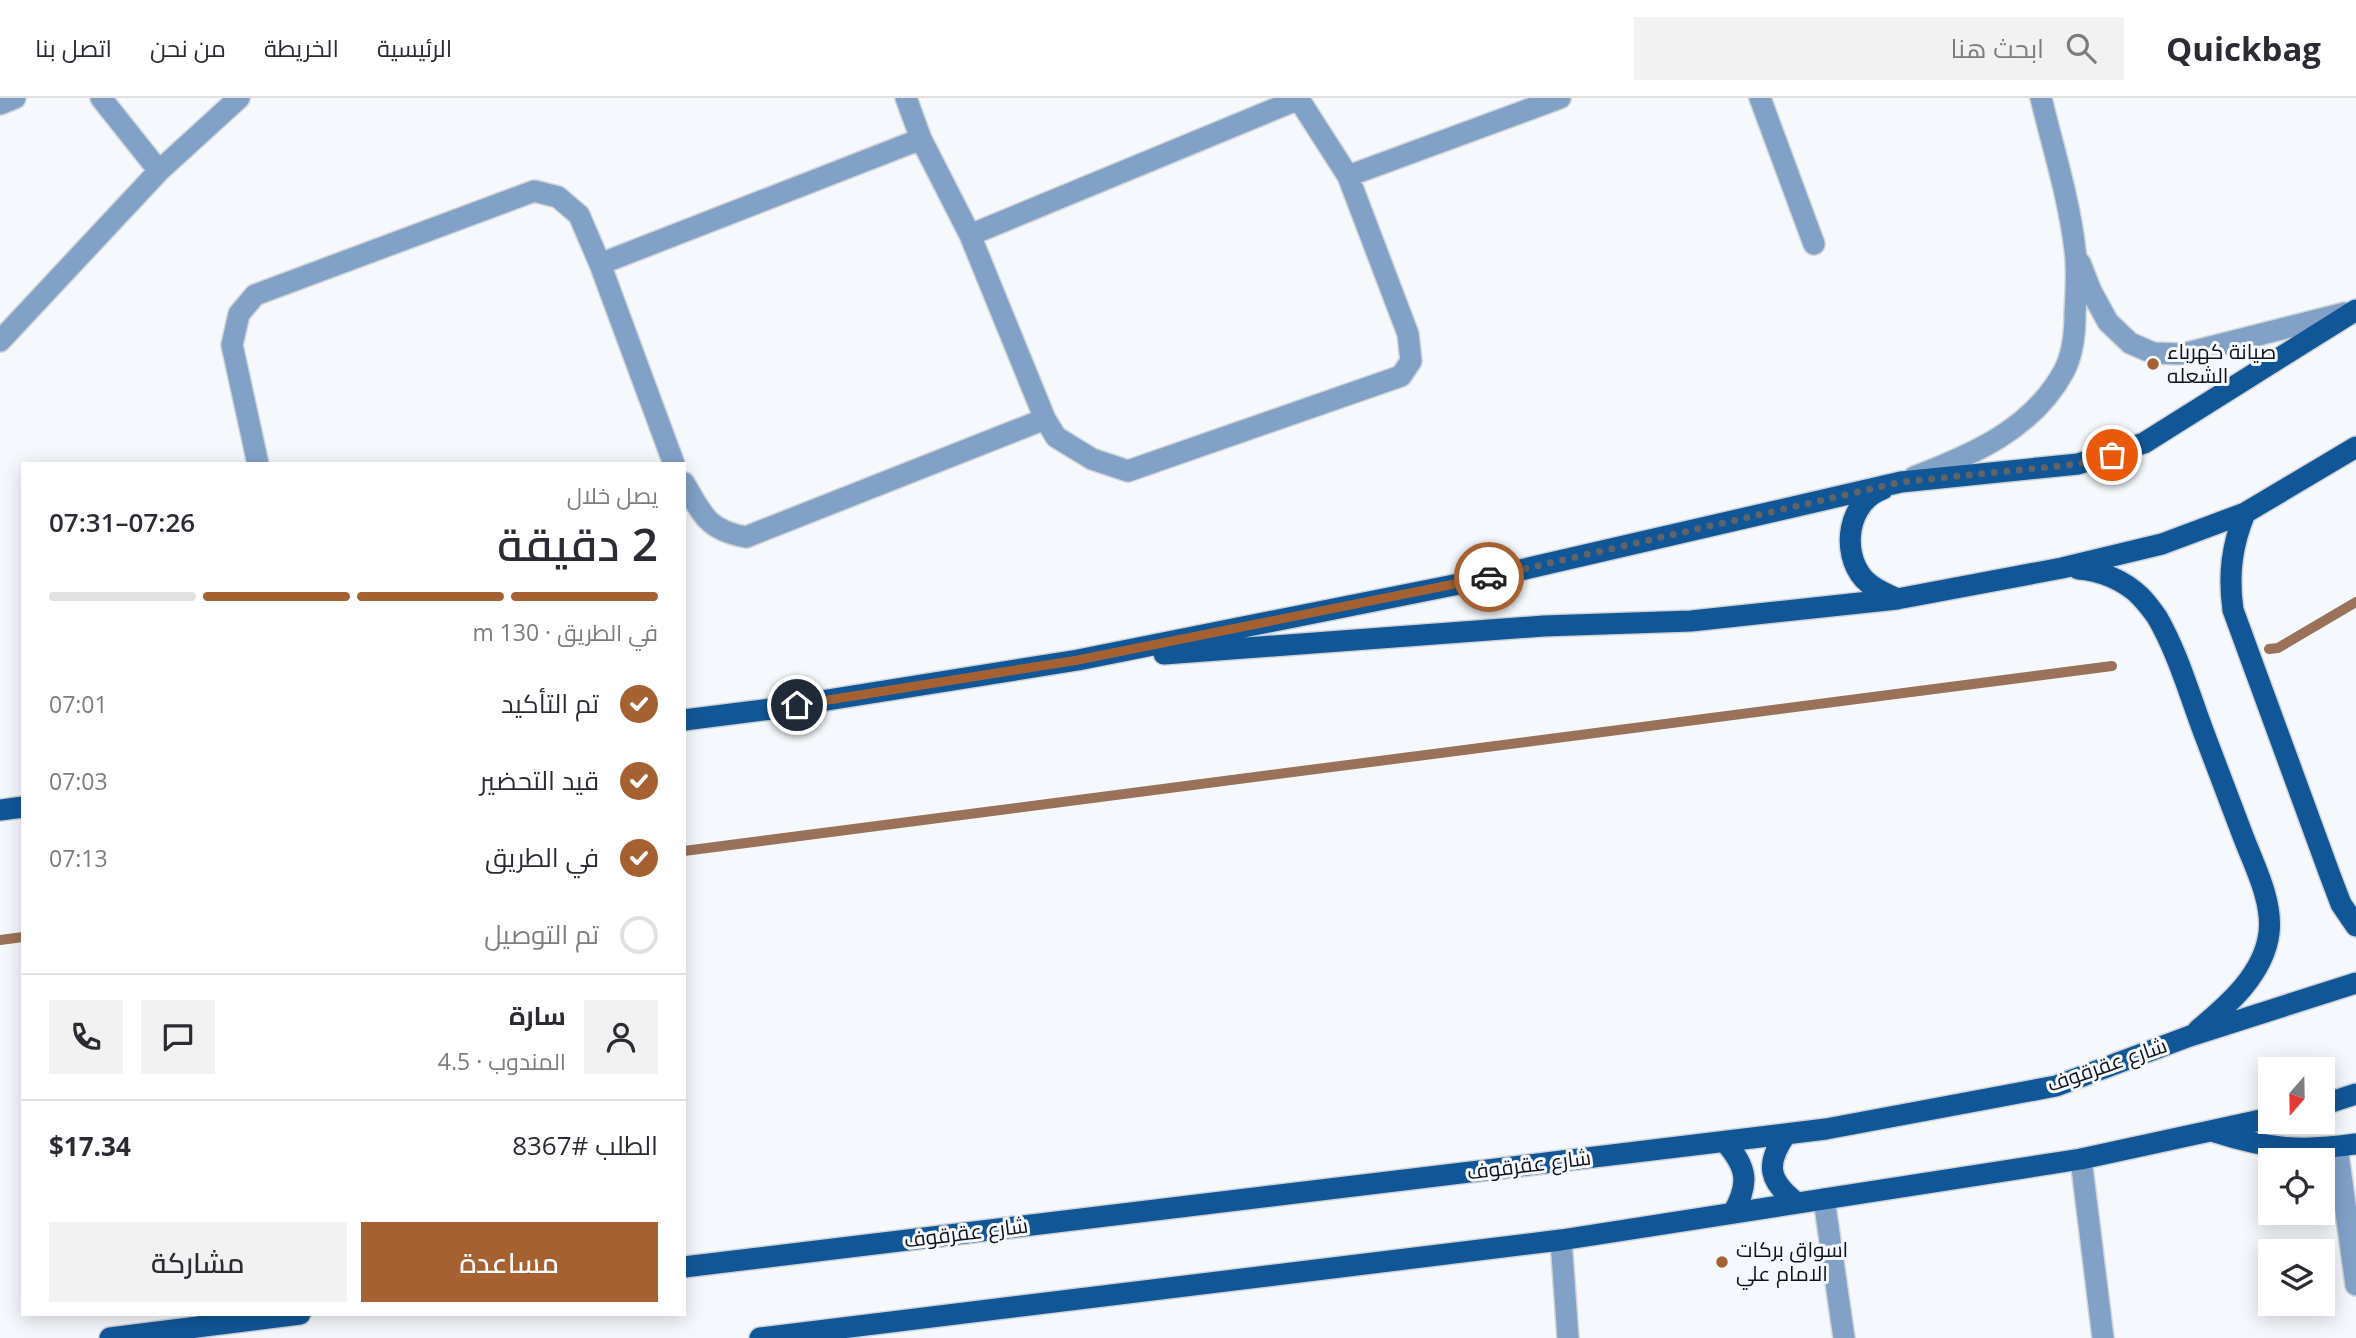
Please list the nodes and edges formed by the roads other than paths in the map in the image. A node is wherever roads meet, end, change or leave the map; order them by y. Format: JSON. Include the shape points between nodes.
{"nodes":[{"id":1,"x":15,"y":98,"type":"edge"},
{"id":2,"x":101,"y":98,"type":"edge"},
{"id":3,"x":239,"y":98,"type":"edge"},
{"id":4,"x":906,"y":98,"type":"edge"},
{"id":5,"x":1560,"y":98,"type":"edge"},
{"id":6,"x":1760,"y":98,"type":"edge"},
{"id":7,"x":2040,"y":98,"type":"edge"},
{"id":8,"x":1299,"y":99,"type":"edge"},
{"id":9,"x":0,"y":104,"type":"edge"},
{"id":10,"x":921,"y":139,"type":"junction"},
{"id":11,"x":159,"y":171,"type":"junction"},
{"id":12,"x":1348,"y":176,"type":"junction"},
{"id":13,"x":970,"y":235,"type":"junction"},
{"id":14,"x":1814,"y":244,"type":"dead end"},
{"id":15,"x":2075,"y":251,"type":"junction"},
{"id":16,"x":600,"y":264,"type":"junction"},
{"id":17,"x":2356,"y":310,"type":"edge"},
{"id":18,"x":0,"y":341,"type":"edge"},
{"id":19,"x":1045,"y":419,"type":"junction"},
{"id":20,"x":2356,"y":447,"type":"edge"},
{"id":21,"x":258,"y":462,"type":"edge"},
{"id":22,"x":673,"y":462,"type":"edge"},
{"id":23,"x":1901,"y":482,"type":"junction"},
{"id":24,"x":686,"y":486,"type":"edge"},
{"id":25,"x":2245,"y":513,"type":"junction"},
{"id":26,"x":2062,"y":568,"type":"junction"},
{"id":27,"x":1897,"y":599,"type":"junction"},
{"id":28,"x":1078,"y":660,"type":"junction"},
{"id":29,"x":686,"y":720,"type":"edge"},
{"id":30,"x":21,"y":807,"type":"edge"},
{"id":31,"x":0,"y":810,"type":"edge"},
{"id":32,"x":2356,"y":926,"type":"edge"},
{"id":33,"x":2356,"y":983,"type":"edge"},
{"id":34,"x":2190,"y":1036,"type":"junction"},
{"id":35,"x":2356,"y":1094,"type":"edge"},
{"id":36,"x":2335,"y":1101,"type":"edge"},
{"id":37,"x":2258,"y":1121,"type":"edge"},
{"id":38,"x":2213,"y":1132,"type":"junction"},
{"id":39,"x":1786,"y":1134,"type":"junction"},
{"id":40,"x":1725,"y":1142,"type":"junction"},
{"id":41,"x":2347,"y":1145,"type":"edge"},
{"id":42,"x":2081,"y":1159,"type":"junction"},
{"id":43,"x":1824,"y":1199,"type":"junction"},
{"id":44,"x":1797,"y":1203,"type":"junction"},
{"id":45,"x":1733,"y":1213,"type":"junction"},
{"id":46,"x":1561,"y":1240,"type":"junction"},
{"id":47,"x":686,"y":1266,"type":"edge"},
{"id":48,"x":2356,"y":1285,"type":"edge"},
{"id":49,"x":284,"y":1316,"type":"edge"},
{"id":50,"x":854,"y":1332,"type":"edge"},
{"id":51,"x":110,"y":1338,"type":"edge"},
{"id":52,"x":760,"y":1338,"type":"edge"},
{"id":53,"x":1568,"y":1338,"type":"edge"},
{"id":54,"x":1844,"y":1338,"type":"edge"},
{"id":55,"x":2103,"y":1338,"type":"edge"}],
"edges":[{"from":1,"to":9,"type":"street"},
{"from":2,"to":11,"type":"street"},
{"from":3,"to":11,"type":"street"},
{"from":4,"to":10,"type":"street"},
{"from":5,"to":12,"type":"street"},
{"from":6,"to":14,"type":"street"},
{"from":7,"to":15,"type":"street"},
{"from":8,"to":12,"type":"street"},
{"from":8,"to":13,"type":"street"},
{"from":10,"to":13,"type":"street"},
{"from":10,"to":16,"type":"street"},
{"from":11,"to":18,"type":"street"},
{"from":12,"to":19,"type":"street","via":[[1408,334],[1411,361],[1401,376],[1128,471],[1092,459],[1065,443]]},
{"from":13,"to":19,"type":"street"},
{"from":15,"to":17,"type":"street","via":[[2108,322],[2130,343],[2153,352],[2183,354]]},
{"from":15,"to":23,"type":"street","via":[[2074,338],[2065,369],[2050,392],[1992,443]]},
{"from":16,"to":21,"type":"street","via":[[579,215],[558,197],[534,191],[255,295],[239,314],[232,345]]},
{"from":16,"to":22,"type":"street"},
{"from":17,"to":23,"type":"main road","via":[[2144,443],[2078,464]]},
{"from":19,"to":24,"type":"street","via":[[746,537],[725,533],[703,515]]},
{"from":20,"to":25,"type":"main road"},
{"from":23,"to":27,"type":"main road","via":[[1876,492],[1857,511],[1850,534],[1852,556],[1862,577]]},
{"from":23,"to":28,"type":"main road","via":[[1464,583]]},
{"from":25,"to":26,"type":"main road","via":[[2162,544]]},
{"from":25,"to":32,"type":"main road","via":[[2231,560],[2232,610],[2330,875]]},
{"from":26,"to":27,"type":"main road"},
{"from":26,"to":34,"type":"main road","via":[[2082,569],[2122,583],[2140,596],[2156,617],[2179,667],[2270,916],[2263,954],[2240,990]]},
{"from":27,"to":28,"type":"main road","via":[[1691,621],[1544,626]]},
{"from":28,"to":29,"type":"main road"},
{"from":30,"to":31,"type":"main road"},
{"from":33,"to":34,"type":"main road","name":"شارع عقرقوف"},
{"from":34,"to":39,"type":"main road","name":"شارع عقرقوف","via":[[2056,1086]]},
{"from":35,"to":36,"type":"main road"},
{"from":37,"to":38,"type":"main road"},
{"from":38,"to":41,"type":"main road","via":[[2274,1148]]},
{"from":38,"to":42,"type":"main road"},
{"from":39,"to":40,"type":"main road","name":"شارع عقرقوف"},
{"from":39,"to":44,"type":"main road","via":[[1774,1152],[1772,1172],[1781,1190]]},
{"from":40,"to":45,"type":"main road","via":[[1745,1175],[1743,1196]]},
{"from":40,"to":47,"type":"main road","name":"شارع عقرقوف"},
{"from":41,"to":48,"type":"street"},
{"from":42,"to":43,"type":"main road"},
{"from":42,"to":55,"type":"street"},
{"from":43,"to":44,"type":"main road"},
{"from":43,"to":54,"type":"street"},
{"from":44,"to":45,"type":"main road"},
{"from":45,"to":46,"type":"main road"},
{"from":46,"to":50,"type":"main road"},
{"from":46,"to":53,"type":"street"},
{"from":49,"to":51,"type":"main road"},
{"from":50,"to":52,"type":"main road"}]}
